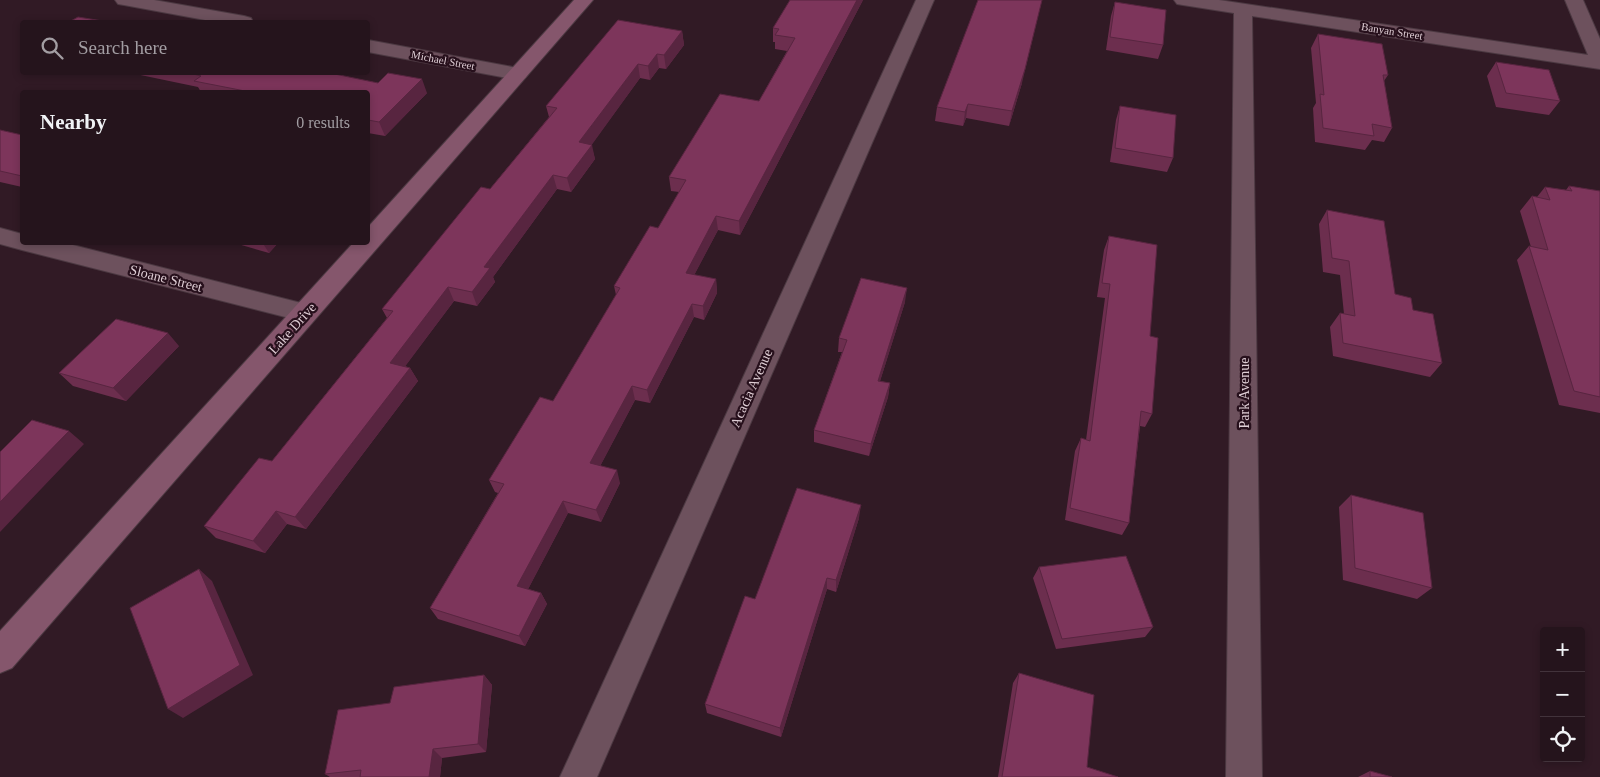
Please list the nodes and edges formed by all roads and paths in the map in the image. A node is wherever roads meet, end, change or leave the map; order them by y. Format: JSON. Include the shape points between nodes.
{"nodes":[{"id":1,"x":124,"y":0,"type":"edge"},
{"id":2,"x":584,"y":0,"type":"edge"},
{"id":3,"x":925,"y":0,"type":"edge"},
{"id":4,"x":1183,"y":0,"type":"edge"},
{"id":5,"x":1574,"y":0,"type":"edge"},
{"id":6,"x":1243,"y":9,"type":"junction"},
{"id":7,"x":233,"y":20,"type":"edge"},
{"id":8,"x":370,"y":46,"type":"edge"},
{"id":9,"x":1600,"y":62,"type":"edge"},
{"id":10,"x":518,"y":74,"type":"junction"},
{"id":11,"x":0,"y":236,"type":"edge"},
{"id":12,"x":370,"y":240,"type":"edge"},
{"id":13,"x":20,"y":241,"type":"edge"},
{"id":14,"x":38,"y":245,"type":"edge"},
{"id":15,"x":366,"y":245,"type":"edge"},
{"id":16,"x":305,"y":313,"type":"junction"},
{"id":17,"x":0,"y":656,"type":"edge"},
{"id":18,"x":578,"y":777,"type":"edge"},
{"id":19,"x":1244,"y":777,"type":"edge"}],
"edges":[{"from":1,"to":7,"type":"street"},
{"from":2,"to":10,"type":"street","name":"Lake Drive"},
{"from":3,"to":18,"type":"street","name":"Acacia Avenue"},
{"from":4,"to":6,"type":"street","name":"Banyan Street"},
{"from":5,"to":9,"type":"street"},
{"from":6,"to":9,"type":"street","name":"Banyan Street"},
{"from":6,"to":19,"type":"street","name":"Park Avenue"},
{"from":8,"to":10,"type":"street","name":"Michael Street"},
{"from":10,"to":12,"type":"street","name":"Lake Drive"},
{"from":11,"to":13,"type":"street"},
{"from":14,"to":16,"type":"street","name":"Sloane Street"},
{"from":15,"to":16,"type":"street","name":"Lake Drive"},
{"from":16,"to":17,"type":"street","name":"Lake Drive"}]}
